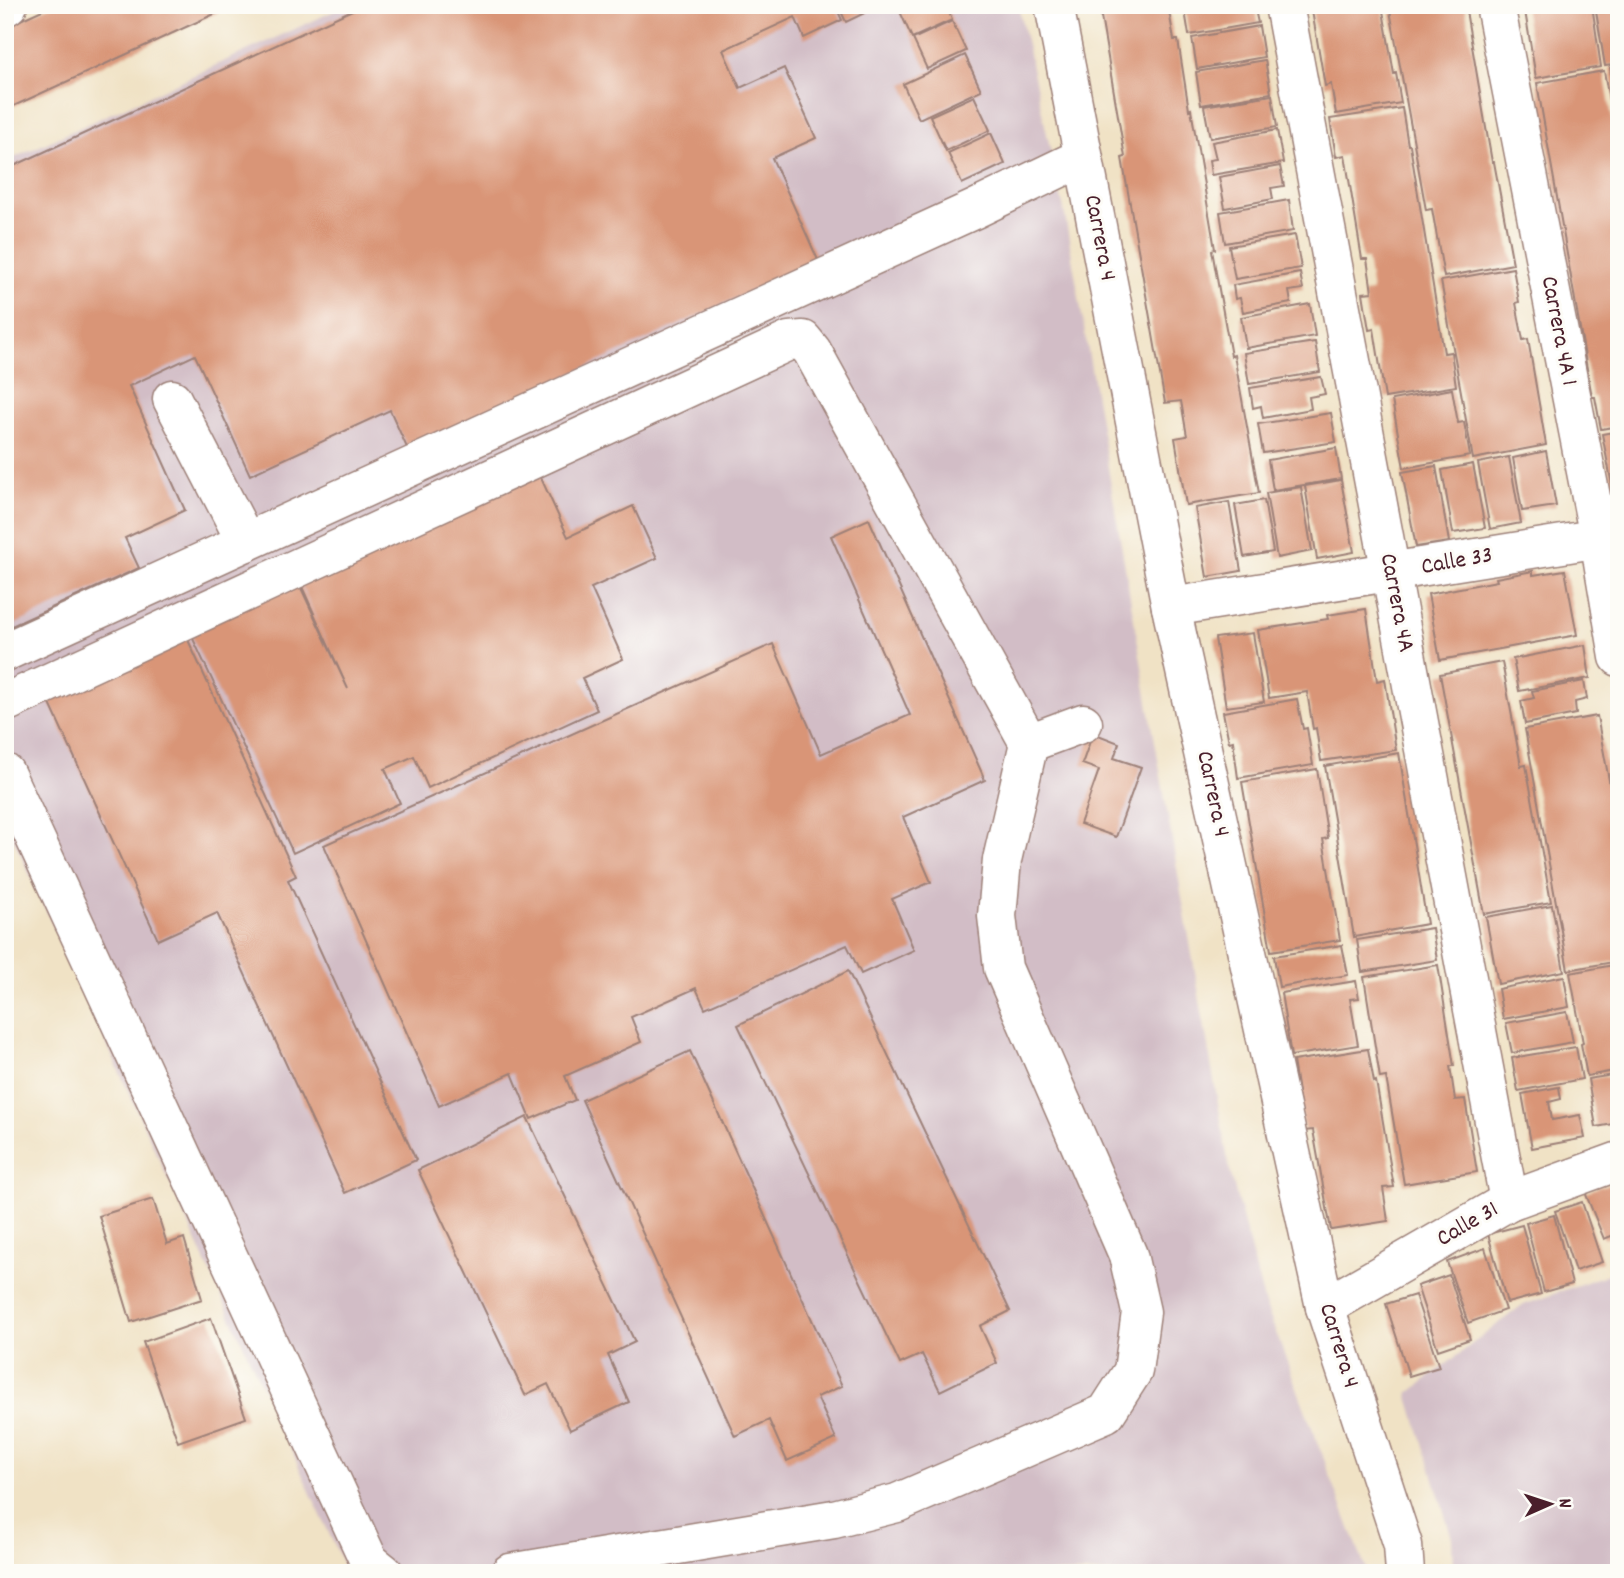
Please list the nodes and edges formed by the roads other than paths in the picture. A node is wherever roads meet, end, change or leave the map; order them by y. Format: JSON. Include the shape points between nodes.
{"nodes":[{"id":1,"x":1054,"y":5,"type":"edge"},
{"id":2,"x":1284,"y":5,"type":"edge"},
{"id":3,"x":1495,"y":5,"type":"edge"},
{"id":4,"x":1083,"y":157,"type":"junction"},
{"id":5,"x":172,"y":399,"type":"dead end"},
{"id":6,"x":1609,"y":536,"type":"edge"},
{"id":7,"x":246,"y":542,"type":"junction"},
{"id":8,"x":1390,"y":573,"type":"junction"},
{"id":9,"x":1171,"y":607,"type":"junction"},
{"id":10,"x":5,"y":652,"type":"edge"},
{"id":11,"x":1619,"y":657,"type":"edge"},
{"id":12,"x":5,"y":703,"type":"edge"},
{"id":13,"x":1083,"y":723,"type":"dead end"},
{"id":14,"x":1029,"y":743,"type":"junction"},
{"id":15,"x":5,"y":773,"type":"edge"},
{"id":16,"x":1619,"y":1161,"type":"edge"},
{"id":17,"x":1509,"y":1201,"type":"junction"},
{"id":18,"x":1325,"y":1307,"type":"junction"},
{"id":19,"x":384,"y":1573,"type":"edge"},
{"id":20,"x":510,"y":1573,"type":"edge"},
{"id":21,"x":1405,"y":1573,"type":"edge"}],
"edges":[{"from":1,"to":4,"type":"street","name":"Carrera 4"},
{"from":2,"to":8,"type":"street","name":"Carrera 4A"},
{"from":3,"to":6,"type":"street","name":"Carrera 4A 1"},
{"from":4,"to":7,"type":"street"},
{"from":4,"to":9,"type":"street","name":"Carrera 4"},
{"from":5,"to":7,"type":"street"},
{"from":6,"to":8,"type":"street","name":"Calle 33"},
{"from":6,"to":11,"type":"street","name":"Carrera 4A 1"},
{"from":7,"to":10,"type":"street"},
{"from":8,"to":9,"type":"street","name":"Calle 33"},
{"from":8,"to":17,"type":"street","name":"Carrera 4A"},
{"from":9,"to":18,"type":"street","name":"Carrera 4"},
{"from":12,"to":14,"type":"street","via":[[789,341],[803,340]]},
{"from":13,"to":14,"type":"street"},
{"from":14,"to":20,"type":"street","via":[[1002,860],[997,916],[1003,968],[1128,1255],[1141,1312],[1133,1371],[1106,1413],[897,1503],[834,1519]]},
{"from":15,"to":19,"type":"street","via":[[369,1561]]},
{"from":16,"to":17,"type":"street","name":"Calle 31"},
{"from":17,"to":18,"type":"street","name":"Calle 31"},
{"from":18,"to":21,"type":"street","name":"Carrera 4","via":[[1403,1545]]}]}
